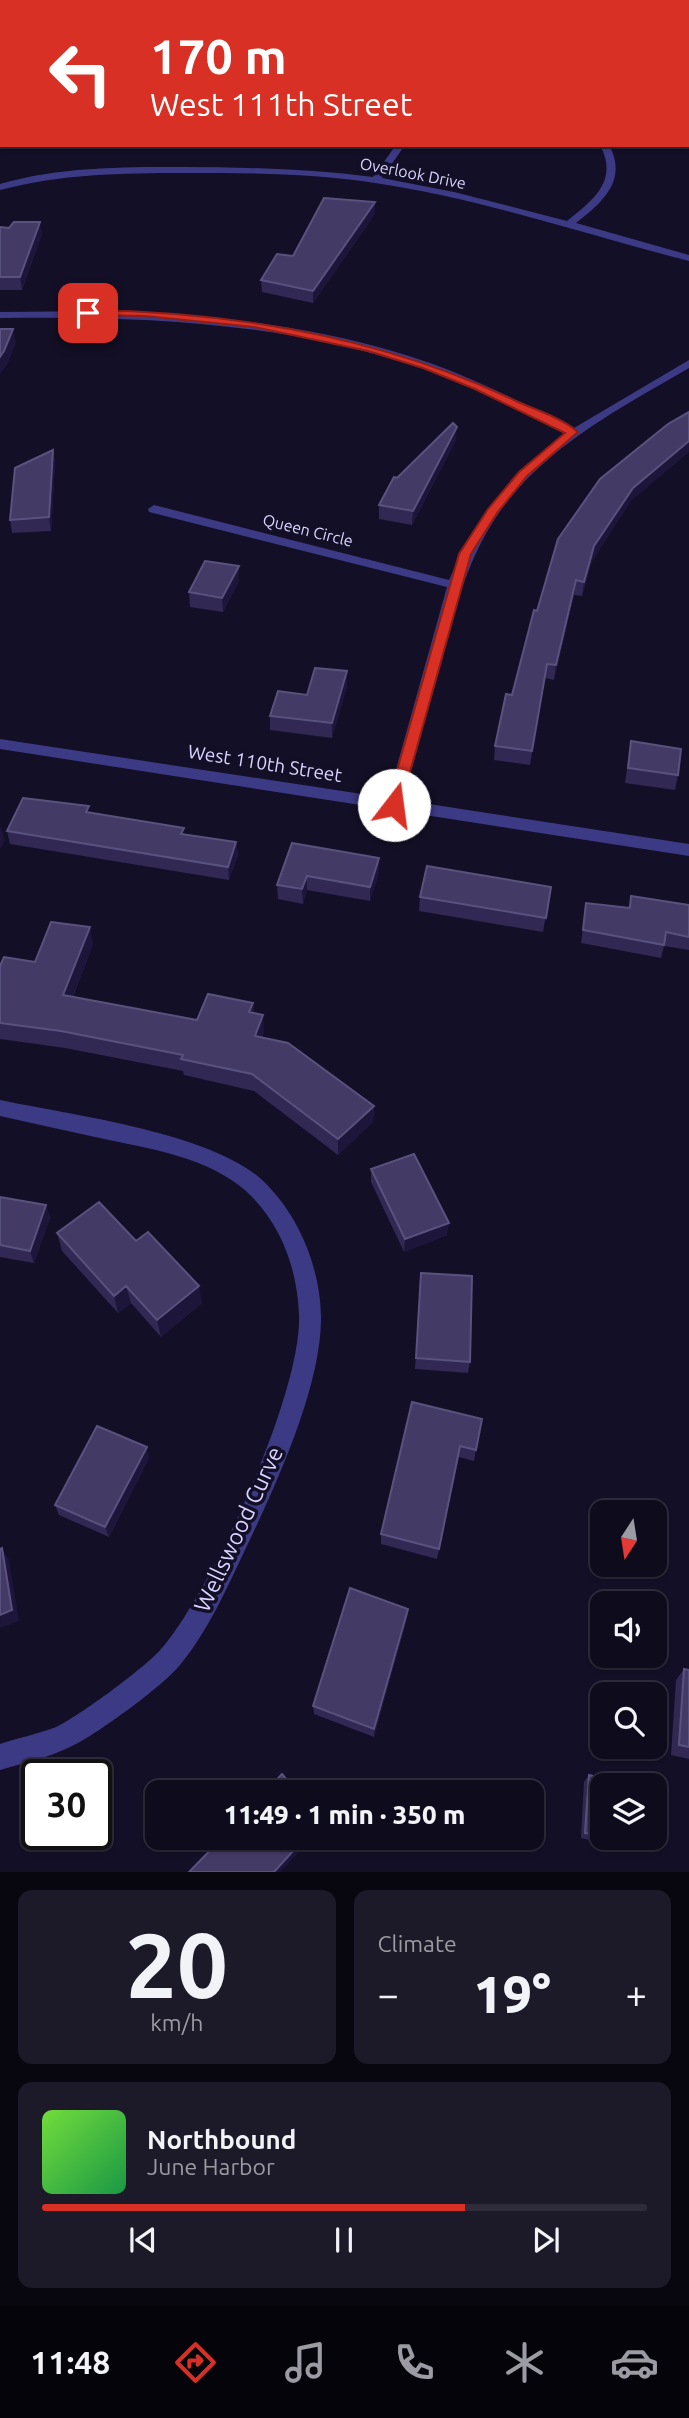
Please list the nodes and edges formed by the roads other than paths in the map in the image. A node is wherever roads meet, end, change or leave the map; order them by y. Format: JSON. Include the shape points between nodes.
{"nodes":[{"id":1,"x":400,"y":147,"type":"edge"},
{"id":2,"x":605,"y":147,"type":"edge"},
{"id":3,"x":376,"y":180,"type":"junction"},
{"id":4,"x":3,"y":183,"type":"edge"},
{"id":5,"x":568,"y":225,"type":"junction"},
{"id":6,"x":689,"y":258,"type":"edge"},
{"id":7,"x":0,"y":315,"type":"edge"},
{"id":8,"x":689,"y":363,"type":"edge"},
{"id":9,"x":572,"y":432,"type":"junction"},
{"id":10,"x":154,"y":509,"type":"dead end"},
{"id":11,"x":454,"y":585,"type":"junction"},
{"id":12,"x":0,"y":744,"type":"edge"},
{"id":13,"x":394,"y":805,"type":"junction"},
{"id":14,"x":689,"y":849,"type":"edge"},
{"id":15,"x":0,"y":1108,"type":"edge"},
{"id":16,"x":0,"y":1758,"type":"edge"}],
"edges":[{"from":1,"to":3,"type":"street"},
{"from":2,"to":5,"type":"street","via":[[613,166],[610,181],[601,196]]},
{"from":3,"to":4,"type":"street","name":"Overlook Drive","via":[[279,171],[115,170]]},
{"from":3,"to":5,"type":"street","name":"Overlook Drive"},
{"from":5,"to":6,"type":"street","name":"Overlook Drive"},
{"from":7,"to":9,"type":"street","via":[[145,313],[312,334],[427,366]]},
{"from":8,"to":9,"type":"street"},
{"from":9,"to":11,"type":"street","via":[[523,474],[492,512],[465,554]]},
{"from":10,"to":11,"type":"street","name":"Queen Circle"},
{"from":11,"to":13,"type":"street"},
{"from":12,"to":13,"type":"street","name":"West 110th Street"},
{"from":13,"to":14,"type":"street","name":"West 110th Street"},
{"from":15,"to":16,"type":"street","name":"Wellswood Curve","via":[[167,1144],[213,1159],[253,1185],[284,1222],[304,1266],[310,1316],[304,1370],[265,1482],[206,1605],[170,1658],[120,1700],[64,1737]]}]}
